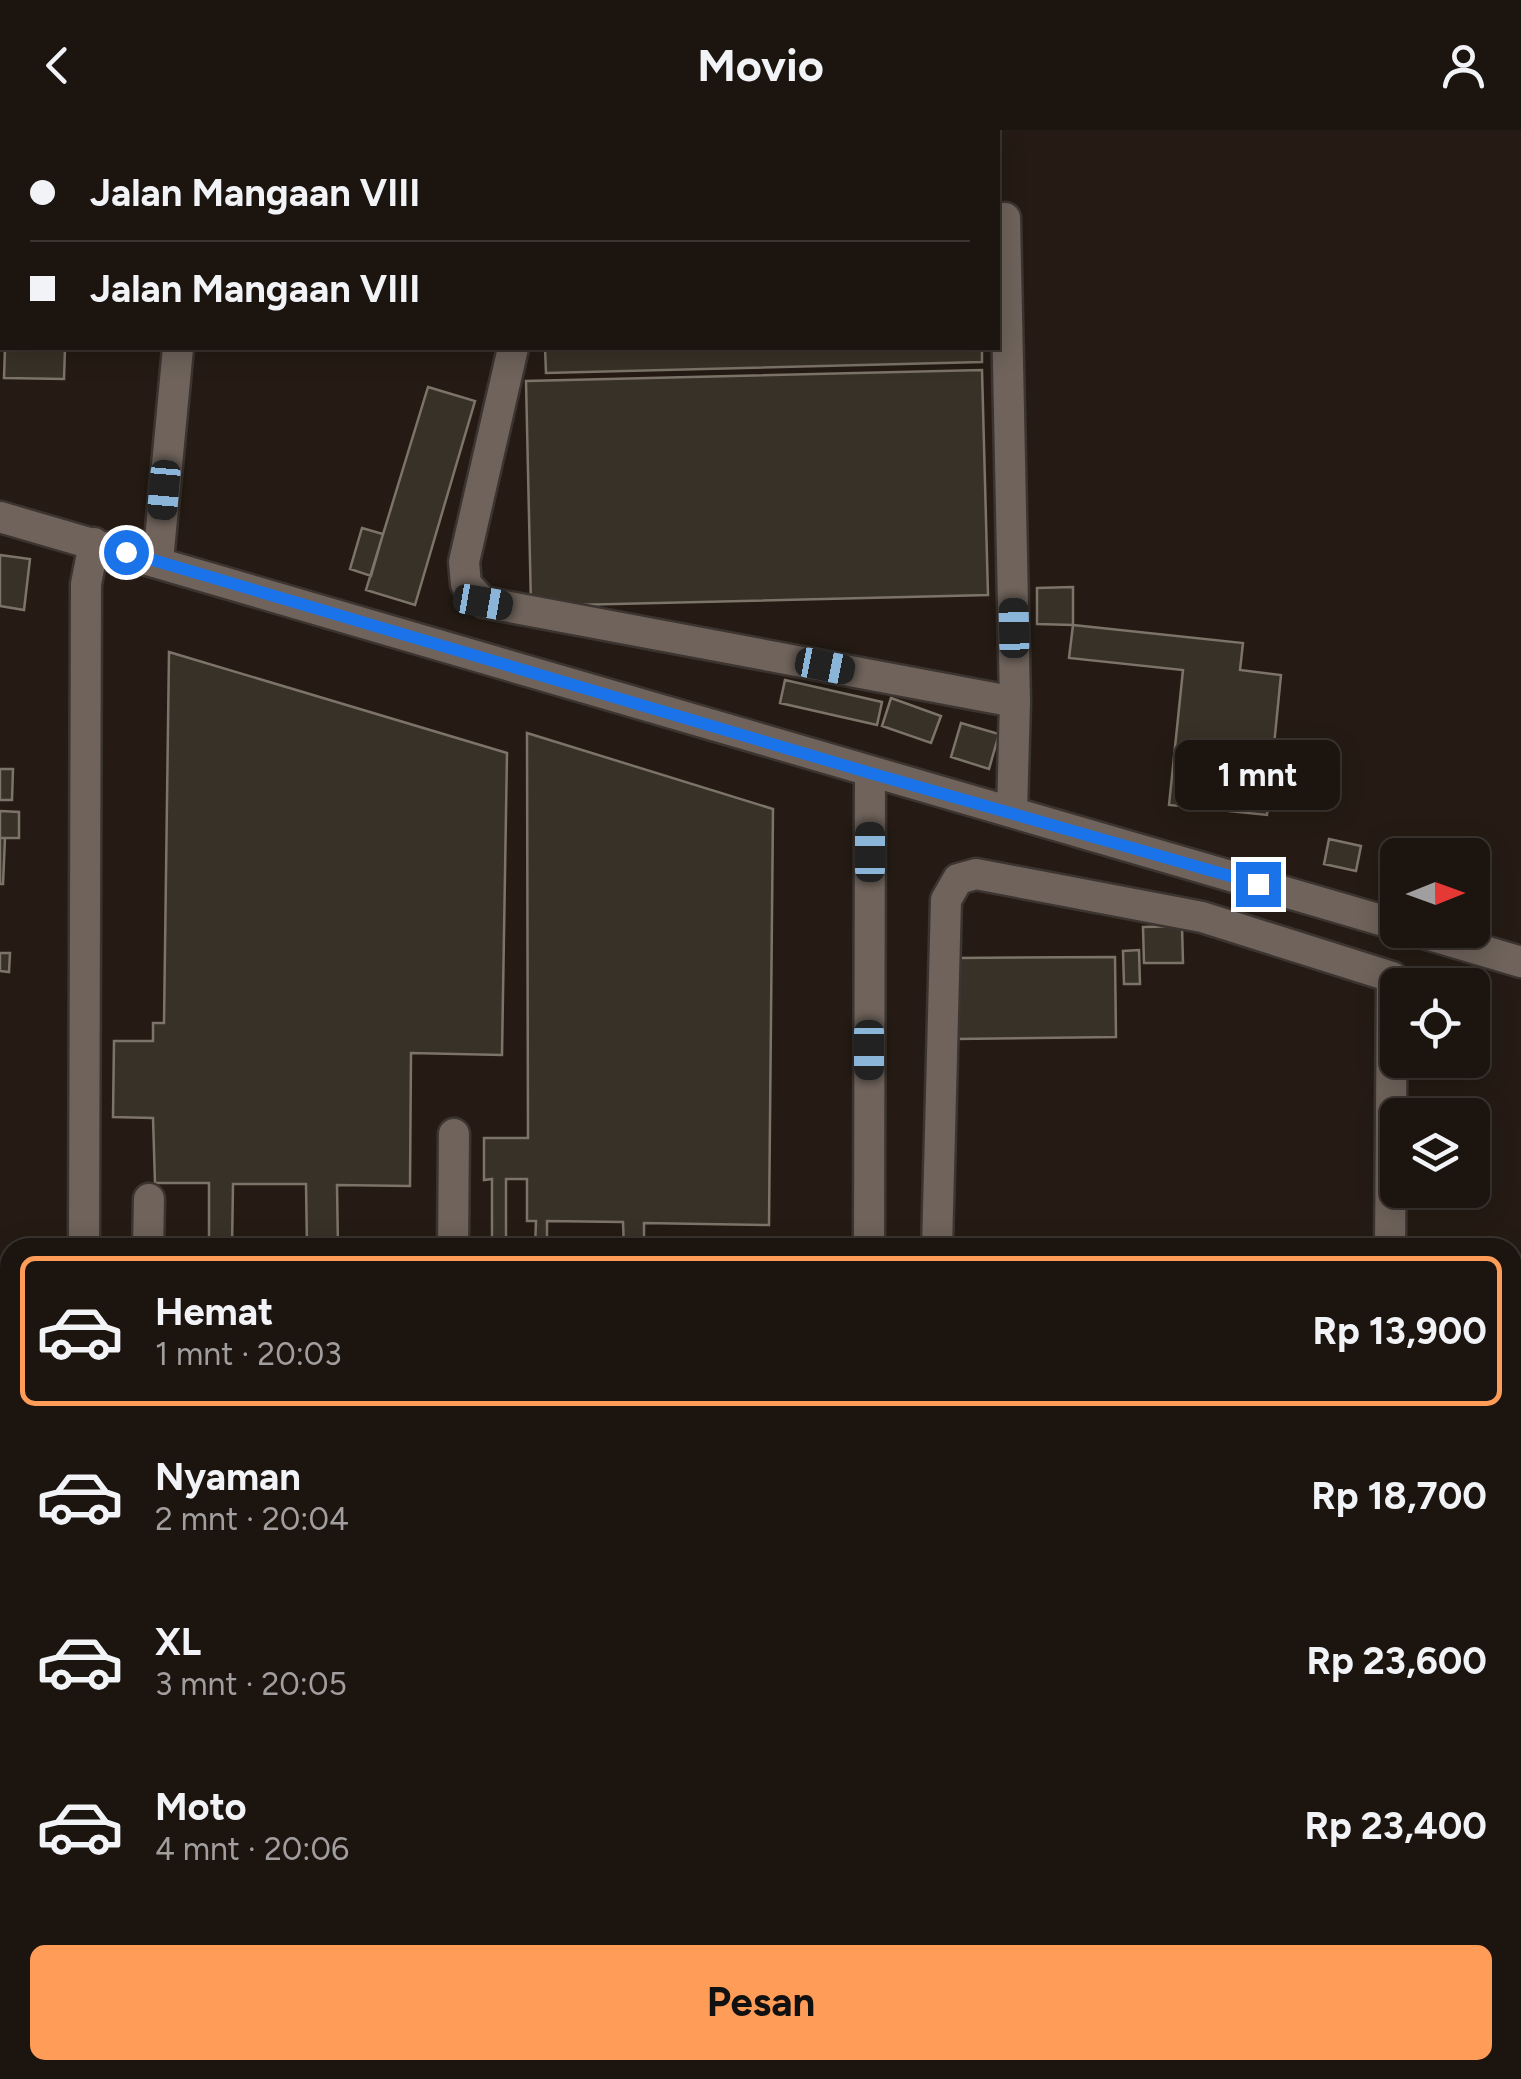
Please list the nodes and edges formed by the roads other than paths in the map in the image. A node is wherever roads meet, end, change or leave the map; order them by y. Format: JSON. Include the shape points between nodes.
{"nodes":[{"id":1,"x":1005,"y":218,"type":"dead end"},
{"id":2,"x":178,"y":350,"type":"edge"},
{"id":3,"x":513,"y":350,"type":"edge"},
{"id":4,"x":0,"y":517,"type":"edge"},
{"id":5,"x":94,"y":543,"type":"junction"},
{"id":6,"x":158,"y":561,"type":"junction"},
{"id":7,"x":1015,"y":702,"type":"junction"},
{"id":8,"x":870,"y":773,"type":"junction"},
{"id":9,"x":1012,"y":812,"type":"junction"},
{"id":10,"x":1380,"y":921,"type":"edge"},
{"id":11,"x":1474,"y":948,"type":"edge"},
{"id":12,"x":1521,"y":962,"type":"edge"},
{"id":13,"x":454,"y":1134,"type":"dead end"},
{"id":14,"x":149,"y":1199,"type":"dead end"},
{"id":15,"x":84,"y":1238,"type":"edge"},
{"id":16,"x":148,"y":1238,"type":"edge"},
{"id":17,"x":453,"y":1238,"type":"edge"},
{"id":18,"x":869,"y":1238,"type":"edge"},
{"id":19,"x":937,"y":1238,"type":"edge"},
{"id":20,"x":1390,"y":1238,"type":"edge"}],
"edges":[{"from":1,"to":7,"type":"street"},
{"from":2,"to":6,"type":"street"},
{"from":3,"to":7,"type":"street","via":[[464,562],[466,584],[483,602]]},
{"from":4,"to":5,"type":"street"},
{"from":5,"to":6,"type":"street"},
{"from":5,"to":15,"type":"street","via":[[86,584]]},
{"from":6,"to":8,"type":"street"},
{"from":7,"to":9,"type":"street"},
{"from":8,"to":9,"type":"street"},
{"from":8,"to":18,"type":"street"},
{"from":9,"to":10,"type":"street"},
{"from":11,"to":12,"type":"street"},
{"from":13,"to":17,"type":"street"},
{"from":14,"to":16,"type":"street"},
{"from":19,"to":20,"type":"street","via":[[946,900],[958,879],[976,874],[1202,917],[1392,977]]}]}
